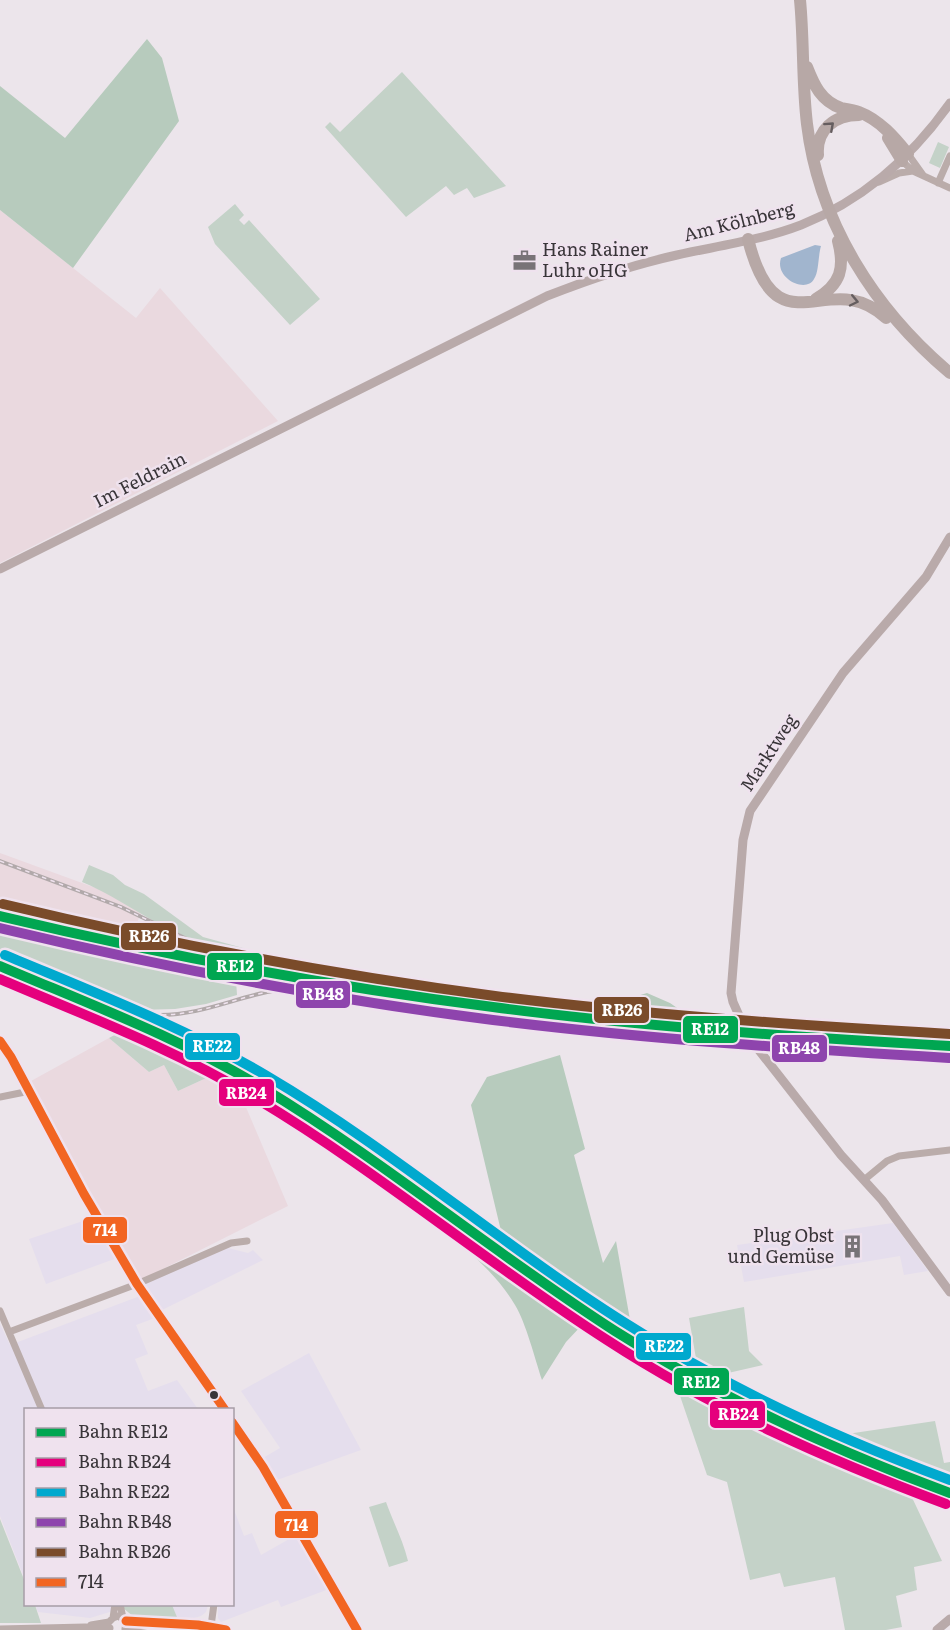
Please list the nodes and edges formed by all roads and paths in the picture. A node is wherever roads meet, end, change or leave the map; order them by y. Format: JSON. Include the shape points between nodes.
{"nodes":[{"id":1,"x":800,"y":0,"type":"edge"},
{"id":2,"x":803,"y":58,"type":"junction"},
{"id":3,"x":950,"y":103,"type":"edge"},
{"id":4,"x":866,"y":116,"type":"junction"},
{"id":5,"x":950,"y":156,"type":"edge"},
{"id":6,"x":905,"y":157,"type":"junction"},
{"id":7,"x":914,"y":171,"type":"junction"},
{"id":8,"x":922,"y":175,"type":"junction"},
{"id":9,"x":819,"y":179,"type":"junction"},
{"id":10,"x":938,"y":183,"type":"junction"},
{"id":11,"x":870,"y":187,"type":"junction"},
{"id":12,"x":950,"y":188,"type":"edge"},
{"id":13,"x":835,"y":222,"type":"junction"},
{"id":14,"x":751,"y":238,"type":"junction"},
{"id":15,"x":813,"y":302,"type":"junction"},
{"id":16,"x":907,"y":332,"type":"junction"},
{"id":17,"x":950,"y":373,"type":"edge"},
{"id":18,"x":296,"y":422,"type":"joint"},
{"id":19,"x":950,"y":537,"type":"edge"},
{"id":20,"x":0,"y":569,"type":"edge"},
{"id":21,"x":745,"y":1029,"type":"dead end"},
{"id":22,"x":751,"y":1040,"type":"dead end"},
{"id":23,"x":0,"y":1041,"type":"edge"},
{"id":24,"x":29,"y":1090,"type":"junction"},
{"id":25,"x":0,"y":1096,"type":"edge"},
{"id":26,"x":950,"y":1150,"type":"edge"},
{"id":27,"x":864,"y":1180,"type":"junction"},
{"id":28,"x":247,"y":1241,"type":"dead end"},
{"id":29,"x":137,"y":1284,"type":"junction"},
{"id":30,"x":950,"y":1292,"type":"edge"},
{"id":31,"x":0,"y":1311,"type":"edge"},
{"id":32,"x":9,"y":1332,"type":"junction"},
{"id":33,"x":41,"y":1408,"type":"edge"},
{"id":34,"x":224,"y":1408,"type":"edge"},
{"id":35,"x":234,"y":1424,"type":"edge"},
{"id":36,"x":115,"y":1606,"type":"edge"},
{"id":37,"x":120,"y":1606,"type":"edge"},
{"id":38,"x":214,"y":1606,"type":"edge"},
{"id":39,"x":950,"y":1619,"type":"edge"},
{"id":40,"x":125,"y":1624,"type":"edge"},
{"id":41,"x":111,"y":1625,"type":"edge"},
{"id":42,"x":211,"y":1626,"type":"junction"},
{"id":43,"x":0,"y":1629,"type":"edge"},
{"id":44,"x":226,"y":1630,"type":"edge"},
{"id":45,"x":357,"y":1630,"type":"edge"},
{"id":46,"x":937,"y":1630,"type":"edge"}],
"edges":[{"from":1,"to":2,"type":"highway"},
{"from":2,"to":4,"type":"highway","via":[[822,97]]},
{"from":2,"to":9,"type":"highway","via":[[807,124]]},
{"from":3,"to":6,"type":"street","name":"Am Kölnberg"},
{"from":4,"to":6,"type":"highway","via":[[884,128]]},
{"from":9,"to":4,"type":"highway","one_way":true,"via":[[817,148],[822,132],[838,118]]},
{"from":5,"to":10,"type":"street"},
{"from":6,"to":7,"type":"street"},
{"from":6,"to":8,"type":"street"},
{"from":6,"to":11,"type":"street","name":"Am Kölnberg"},
{"from":7,"to":8,"type":"street"},
{"from":7,"to":11,"type":"street","via":[[899,173]]},
{"from":8,"to":10,"type":"street"},
{"from":9,"to":13,"type":"highway"},
{"from":10,"to":12,"type":"street"},
{"from":11,"to":14,"type":"street","name":"Am Kölnberg","via":[[813,219]]},
{"from":13,"to":15,"type":"highway","via":[[842,253],[841,270],[836,283]]},
{"from":13,"to":16,"type":"highway","via":[[871,288]]},
{"from":14,"to":15,"type":"highway","via":[[758,270],[767,288],[778,297],[797,303]]},
{"from":14,"to":18,"type":"street","name":"Am Kölnberg","via":[[644,262],[547,296]]},
{"from":15,"to":16,"type":"highway","one_way":true,"via":[[840,298],[858,301]]},
{"from":16,"to":17,"type":"highway"},
{"from":18,"to":20,"type":"street","name":"Im Feldrain"},
{"from":19,"to":21,"type":"street","name":"Marktweg","via":[[926,577],[843,673],[750,811],[742,840],[731,993]]},
{"from":22,"to":27,"type":"street"},
{"from":23,"to":24,"type":"street"},
{"from":24,"to":25,"type":"street"},
{"from":24,"to":29,"type":"street"},
{"from":26,"to":27,"type":"street","via":[[899,1156]]},
{"from":27,"to":30,"type":"street"},
{"from":28,"to":29,"type":"street","via":[[231,1243]]},
{"from":29,"to":32,"type":"street"},
{"from":29,"to":34,"type":"street"},
{"from":31,"to":32,"type":"street"},
{"from":32,"to":33,"type":"street"},
{"from":35,"to":45,"type":"street"},
{"from":36,"to":41,"type":"street"},
{"from":37,"to":40,"type":"street"},
{"from":38,"to":42,"type":"street"},
{"from":39,"to":46,"type":"street"},
{"from":40,"to":41,"type":"street","via":[[118,1616]]},
{"from":40,"to":42,"type":"street"},
{"from":41,"to":43,"type":"street"},
{"from":42,"to":44,"type":"street"}]}
